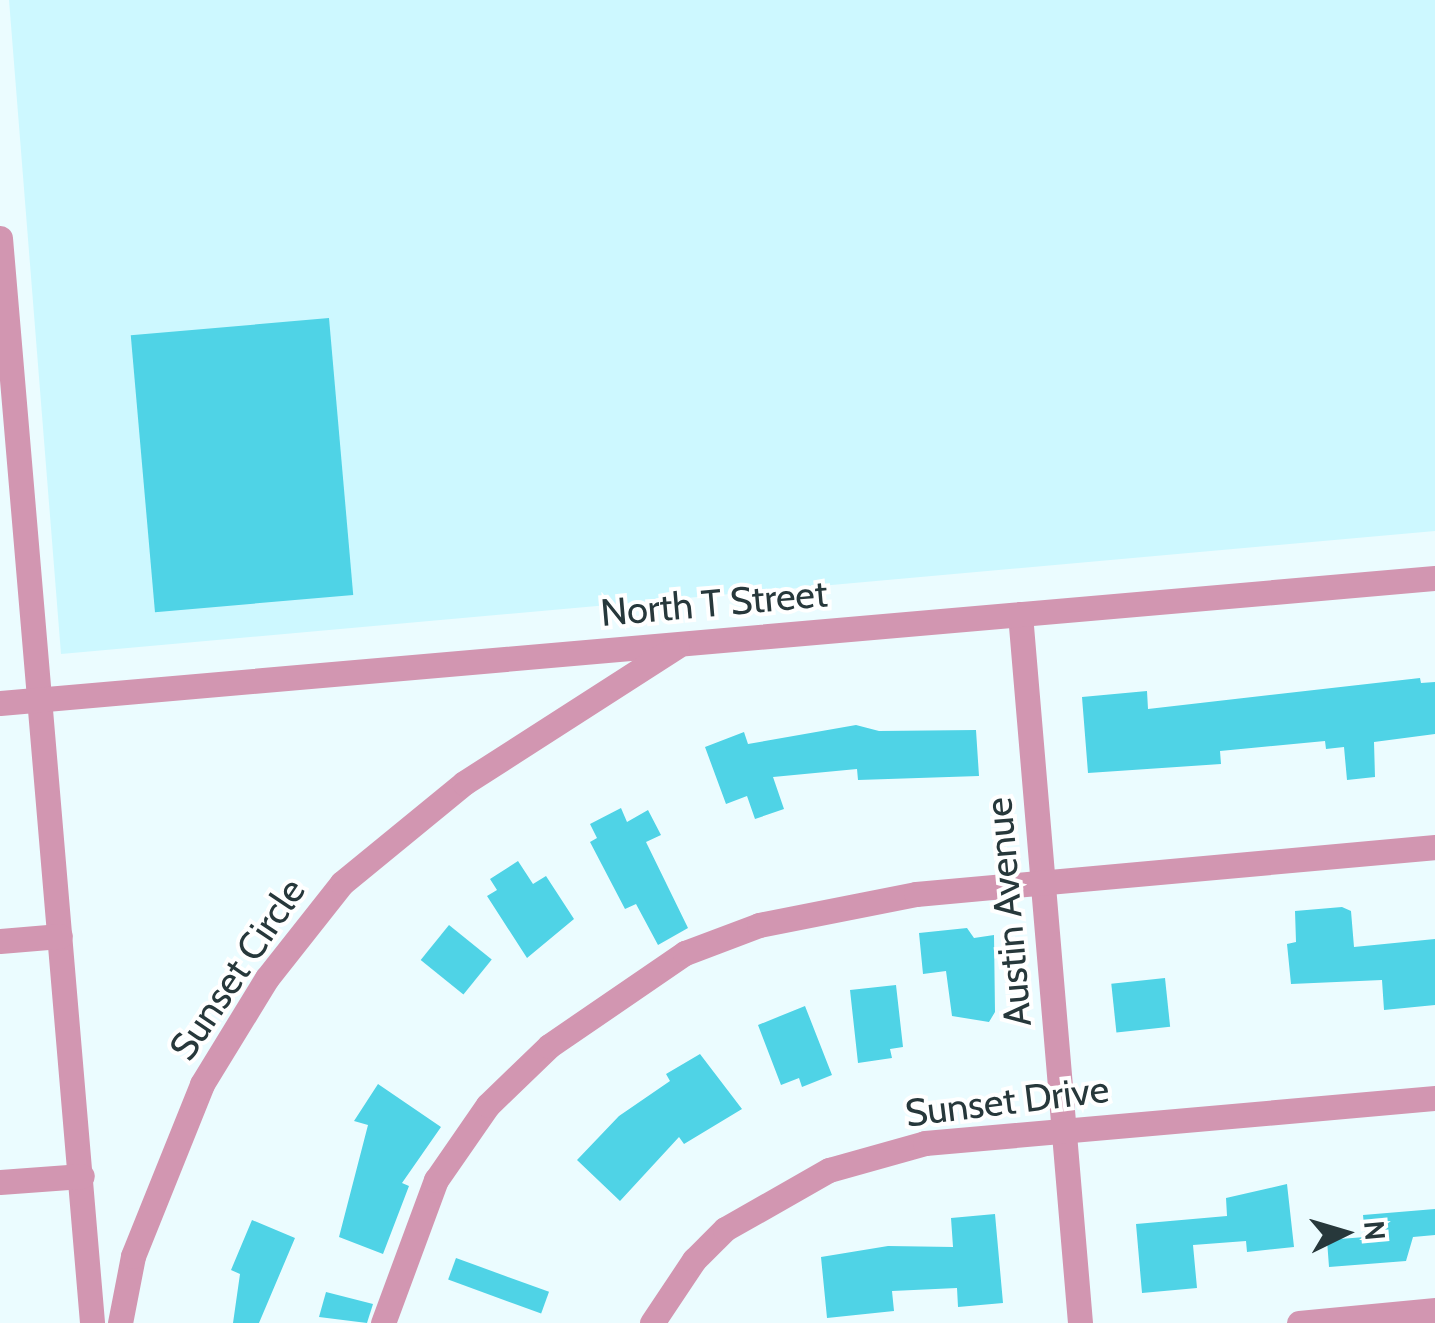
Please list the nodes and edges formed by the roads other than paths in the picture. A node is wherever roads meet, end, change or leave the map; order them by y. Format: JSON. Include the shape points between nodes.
{"nodes":[{"id":1,"x":0,"y":238,"type":"edge"},
{"id":2,"x":1435,"y":578,"type":"edge"},
{"id":3,"x":1020,"y":614,"type":"junction"},
{"id":4,"x":682,"y":643,"type":"junction"},
{"id":5,"x":42,"y":700,"type":"junction"},
{"id":6,"x":0,"y":703,"type":"edge"},
{"id":7,"x":1435,"y":847,"type":"edge"},
{"id":8,"x":1044,"y":888,"type":"junction"},
{"id":9,"x":60,"y":936,"type":"junction"},
{"id":10,"x":0,"y":941,"type":"edge"},
{"id":11,"x":1435,"y":1098,"type":"edge"},
{"id":12,"x":1065,"y":1130,"type":"junction"},
{"id":13,"x":82,"y":1176,"type":"junction"},
{"id":14,"x":0,"y":1182,"type":"edge"},
{"id":15,"x":1435,"y":1310,"type":"edge"},
{"id":16,"x":92,"y":1323,"type":"edge"},
{"id":17,"x":120,"y":1323,"type":"edge"},
{"id":18,"x":383,"y":1323,"type":"edge"},
{"id":19,"x":652,"y":1323,"type":"edge"},
{"id":20,"x":1080,"y":1323,"type":"edge"},
{"id":21,"x":1299,"y":1323,"type":"edge"}],
"edges":[{"from":1,"to":5,"type":"street"},
{"from":2,"to":3,"type":"street","name":"North T Street"},
{"from":3,"to":4,"type":"street","name":"North T Street"},
{"from":3,"to":8,"type":"street","name":"Austin Avenue"},
{"from":4,"to":5,"type":"street","name":"North T Street"},
{"from":4,"to":17,"type":"street","name":"Sunset Circle","via":[[464,783],[342,883],[267,978],[202,1084],[134,1256]]},
{"from":5,"to":6,"type":"street","name":"North T Street"},
{"from":5,"to":9,"type":"street"},
{"from":7,"to":8,"type":"street"},
{"from":8,"to":12,"type":"street","name":"Austin Avenue"},
{"from":8,"to":18,"type":"street","via":[[916,894],[759,925],[685,953],[625,990],[549,1046],[488,1106],[436,1180]]},
{"from":9,"to":10,"type":"street"},
{"from":9,"to":13,"type":"street"},
{"from":11,"to":12,"type":"street","name":"Sunset Drive"},
{"from":12,"to":19,"type":"street","name":"Sunset Drive","via":[[925,1143],[802,1181],[726,1229],[694,1260]]},
{"from":12,"to":20,"type":"street","name":"Austin Avenue"},
{"from":13,"to":14,"type":"street"},
{"from":13,"to":16,"type":"street"},
{"from":15,"to":21,"type":"street"}]}
